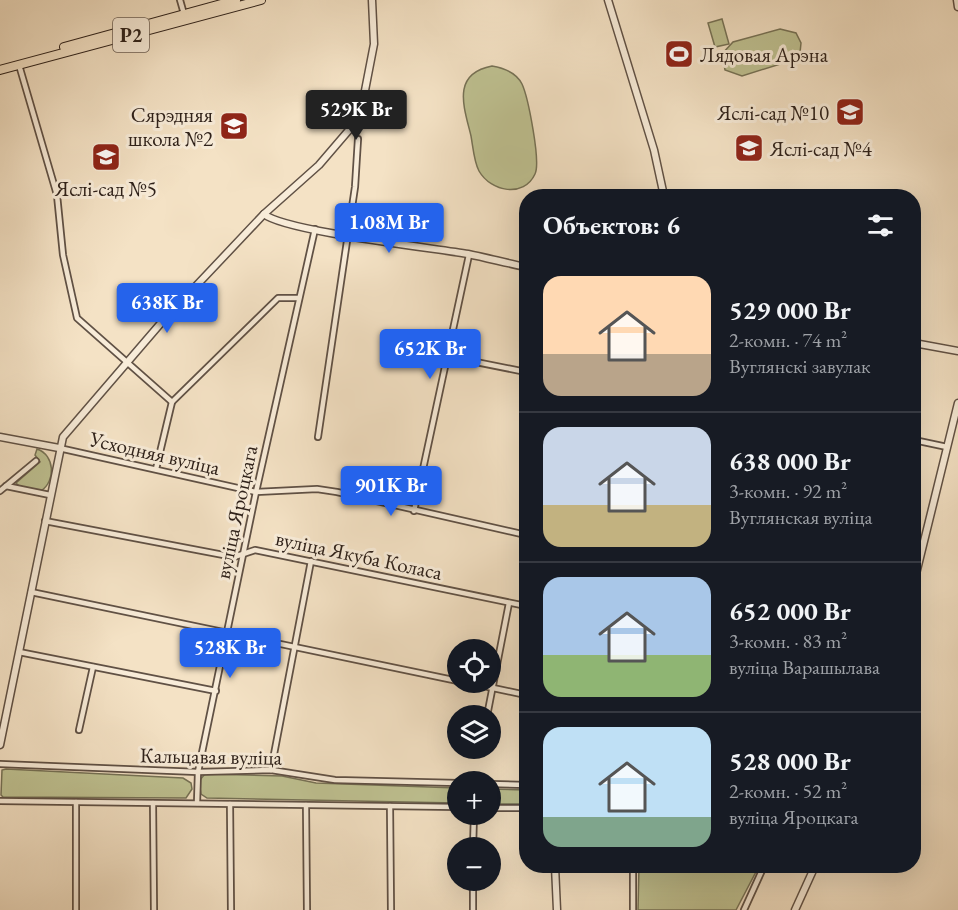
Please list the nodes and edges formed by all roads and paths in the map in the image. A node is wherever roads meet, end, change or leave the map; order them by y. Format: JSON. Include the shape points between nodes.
{"nodes":[{"id":1,"x":180,"y":0,"type":"edge"},
{"id":2,"x":236,"y":0,"type":"edge"},
{"id":3,"x":261,"y":0,"type":"edge"},
{"id":4,"x":372,"y":0,"type":"edge"},
{"id":5,"x":608,"y":0,"type":"edge"},
{"id":6,"x":957,"y":0,"type":"edge"},
{"id":7,"x":958,"y":7,"type":"edge"},
{"id":8,"x":185,"y":17,"type":"junction"},
{"id":9,"x":18,"y":62,"type":"junction"},
{"id":10,"x":0,"y":65,"type":"edge"},
{"id":11,"x":0,"y":70,"type":"edge"},
{"id":12,"x":358,"y":139,"type":"dead end"},
{"id":13,"x":662,"y":189,"type":"edge"},
{"id":14,"x":264,"y":214,"type":"junction"},
{"id":15,"x":315,"y":229,"type":"junction"},
{"id":16,"x":348,"y":235,"type":"junction"},
{"id":17,"x":469,"y":255,"type":"junction"},
{"id":18,"x":519,"y":266,"type":"edge"},
{"id":19,"x":299,"y":298,"type":"junction"},
{"id":20,"x":921,"y":344,"type":"edge"},
{"id":21,"x":396,"y":346,"type":"dead end"},
{"id":22,"x":958,"y":351,"type":"edge"},
{"id":23,"x":446,"y":354,"type":"junction"},
{"id":24,"x":127,"y":364,"type":"junction"},
{"id":25,"x":519,"y":370,"type":"edge"},
{"id":26,"x":172,"y":402,"type":"junction"},
{"id":27,"x":958,"y":406,"type":"edge"},
{"id":28,"x":0,"y":437,"type":"edge"},
{"id":29,"x":318,"y":437,"type":"dead end"},
{"id":30,"x":921,"y":441,"type":"edge"},
{"id":31,"x":947,"y":447,"type":"junction"},
{"id":32,"x":59,"y":448,"type":"junction"},
{"id":33,"x":36,"y":461,"type":"dead end"},
{"id":34,"x":156,"y":469,"type":"junction"},
{"id":35,"x":6,"y":486,"type":"junction"},
{"id":36,"x":0,"y":491,"type":"edge"},
{"id":37,"x":256,"y":492,"type":"junction"},
{"id":38,"x":50,"y":495,"type":"junction"},
{"id":39,"x":414,"y":511,"type":"junction"},
{"id":40,"x":45,"y":521,"type":"junction"},
{"id":41,"x":519,"y":534,"type":"edge"},
{"id":42,"x":921,"y":553,"type":"edge"},
{"id":43,"x":244,"y":554,"type":"junction"},
{"id":44,"x":311,"y":561,"type":"junction"},
{"id":45,"x":31,"y":592,"type":"junction"},
{"id":46,"x":509,"y":603,"type":"junction"},
{"id":47,"x":519,"y":605,"type":"edge"},
{"id":48,"x":228,"y":633,"type":"junction"},
{"id":49,"x":501,"y":643,"type":"edge"},
{"id":50,"x":294,"y":647,"type":"junction"},
{"id":51,"x":19,"y":652,"type":"junction"},
{"id":52,"x":93,"y":667,"type":"junction"},
{"id":53,"x":447,"y":679,"type":"edge"},
{"id":54,"x":501,"y":690,"type":"edge"},
{"id":55,"x":216,"y":691,"type":"junction"},
{"id":56,"x":519,"y":694,"type":"edge"},
{"id":57,"x":79,"y":730,"type":"dead end"},
{"id":58,"x":0,"y":746,"type":"edge"},
{"id":59,"x":0,"y":764,"type":"edge"},
{"id":60,"x":271,"y":770,"type":"junction"},
{"id":61,"x":198,"y":772,"type":"junction"},
{"id":62,"x":447,"y":783,"type":"edge"},
{"id":63,"x":501,"y":784,"type":"edge"},
{"id":64,"x":519,"y":785,"type":"edge"},
{"id":65,"x":0,"y":801,"type":"edge"},
{"id":66,"x":76,"y":802,"type":"junction"},
{"id":67,"x":197,"y":802,"type":"junction"},
{"id":68,"x":153,"y":803,"type":"junction"},
{"id":69,"x":230,"y":804,"type":"junction"},
{"id":70,"x":306,"y":805,"type":"junction"},
{"id":71,"x":390,"y":806,"type":"junction"},
{"id":72,"x":447,"y":807,"type":"edge"},
{"id":73,"x":501,"y":808,"type":"edge"},
{"id":74,"x":519,"y":808,"type":"edge"},
{"id":75,"x":555,"y":873,"type":"edge"},
{"id":76,"x":633,"y":873,"type":"edge"},
{"id":77,"x":761,"y":873,"type":"edge"},
{"id":78,"x":812,"y":873,"type":"edge"},
{"id":79,"x":473,"y":891,"type":"edge"},
{"id":80,"x":76,"y":910,"type":"edge"},
{"id":81,"x":154,"y":910,"type":"edge"},
{"id":82,"x":231,"y":910,"type":"edge"},
{"id":83,"x":307,"y":910,"type":"edge"},
{"id":84,"x":391,"y":910,"type":"edge"},
{"id":85,"x":473,"y":910,"type":"edge"},
{"id":86,"x":557,"y":910,"type":"edge"},
{"id":87,"x":633,"y":910,"type":"edge"},
{"id":88,"x":744,"y":910,"type":"edge"},
{"id":89,"x":795,"y":910,"type":"edge"}],
"edges":[{"from":1,"to":8,"type":"street"},
{"from":2,"to":8,"type":"main road","number":"Р2"},
{"from":3,"to":8,"type":"main road","number":"Р2"},
{"from":4,"to":14,"type":"street","via":[[374,44],[359,116],[319,165]]},
{"from":5,"to":13,"type":"street"},
{"from":6,"to":7,"type":"street"},
{"from":8,"to":9,"type":"main road","number":"Р2"},
{"from":9,"to":10,"type":"main road","number":"Р2"},
{"from":9,"to":11,"type":"main road","number":"Р2"},
{"from":9,"to":24,"type":"street","via":[[57,195],[77,318]]},
{"from":12,"to":16,"type":"street"},
{"from":14,"to":15,"type":"street","via":[[273,220]]},
{"from":14,"to":24,"type":"street"},
{"from":15,"to":16,"type":"street"},
{"from":15,"to":19,"type":"street","name":"вуліца Яроцкага"},
{"from":16,"to":17,"type":"street"},
{"from":16,"to":29,"type":"street"},
{"from":17,"to":18,"type":"street"},
{"from":17,"to":23,"type":"street"},
{"from":19,"to":26,"type":"street","via":[[278,298]]},
{"from":19,"to":37,"type":"street","name":"вуліца Яроцкага"},
{"from":20,"to":22,"type":"street"},
{"from":21,"to":23,"type":"street"},
{"from":23,"to":25,"type":"street"},
{"from":23,"to":39,"type":"street"},
{"from":24,"to":26,"type":"street"},
{"from":24,"to":32,"type":"street","via":[[69,429]]},
{"from":26,"to":34,"type":"street"},
{"from":27,"to":31,"type":"street"},
{"from":28,"to":32,"type":"street"},
{"from":30,"to":31,"type":"street"},
{"from":31,"to":42,"type":"street"},
{"from":32,"to":34,"type":"street","name":"Усходняя вуліца"},
{"from":32,"to":38,"type":"street"},
{"from":33,"to":35,"type":"street"},
{"from":34,"to":37,"type":"street","name":"Усходняя вуліца"},
{"from":35,"to":36,"type":"street"},
{"from":35,"to":38,"type":"street"},
{"from":37,"to":39,"type":"street","name":"Усходняя вуліца","via":[[316,489]]},
{"from":37,"to":43,"type":"street","name":"вуліца Яроцкага"},
{"from":38,"to":40,"type":"street"},
{"from":39,"to":41,"type":"street","name":"Усходняя вуліца"},
{"from":40,"to":43,"type":"street","name":"вуліца Якуба Коласа","via":[[234,557]]},
{"from":40,"to":45,"type":"street"},
{"from":43,"to":44,"type":"street","name":"вуліца Якуба Коласа","via":[[255,550]]},
{"from":43,"to":48,"type":"street","name":"вуліца Яроцкага"},
{"from":44,"to":46,"type":"street","name":"вуліца Якуба Коласа"},
{"from":44,"to":50,"type":"street"},
{"from":45,"to":48,"type":"street"},
{"from":45,"to":51,"type":"street"},
{"from":46,"to":47,"type":"street","name":"вуліца Якуба Коласа"},
{"from":46,"to":49,"type":"street"},
{"from":48,"to":50,"type":"street"},
{"from":48,"to":55,"type":"street","name":"вуліца Яроцкага"},
{"from":50,"to":53,"type":"street"},
{"from":50,"to":60,"type":"street"},
{"from":51,"to":52,"type":"street"},
{"from":51,"to":58,"type":"street"},
{"from":52,"to":55,"type":"street"},
{"from":52,"to":57,"type":"street"},
{"from":54,"to":56,"type":"street"},
{"from":55,"to":61,"type":"street","name":"вуліца Яроцкага"},
{"from":59,"to":61,"type":"street","name":"Кальцавая вуліца"},
{"from":60,"to":61,"type":"street","name":"Кальцавая вуліца"},
{"from":60,"to":62,"type":"street","name":"Кальцавая вуліца","via":[[335,780]]},
{"from":61,"to":67,"type":"street","name":"вуліца Яроцкага"},
{"from":63,"to":64,"type":"street"},
{"from":65,"to":66,"type":"street"},
{"from":66,"to":68,"type":"street"},
{"from":66,"to":80,"type":"street"},
{"from":67,"to":68,"type":"street"},
{"from":67,"to":69,"type":"street"},
{"from":68,"to":81,"type":"street"},
{"from":69,"to":70,"type":"street"},
{"from":69,"to":82,"type":"street"},
{"from":70,"to":71,"type":"street"},
{"from":70,"to":83,"type":"street"},
{"from":71,"to":72,"type":"street"},
{"from":71,"to":84,"type":"street"},
{"from":73,"to":74,"type":"street"},
{"from":75,"to":86,"type":"street"},
{"from":76,"to":87,"type":"street"},
{"from":77,"to":88,"type":"street"},
{"from":78,"to":89,"type":"street"},
{"from":79,"to":85,"type":"street"}]}
